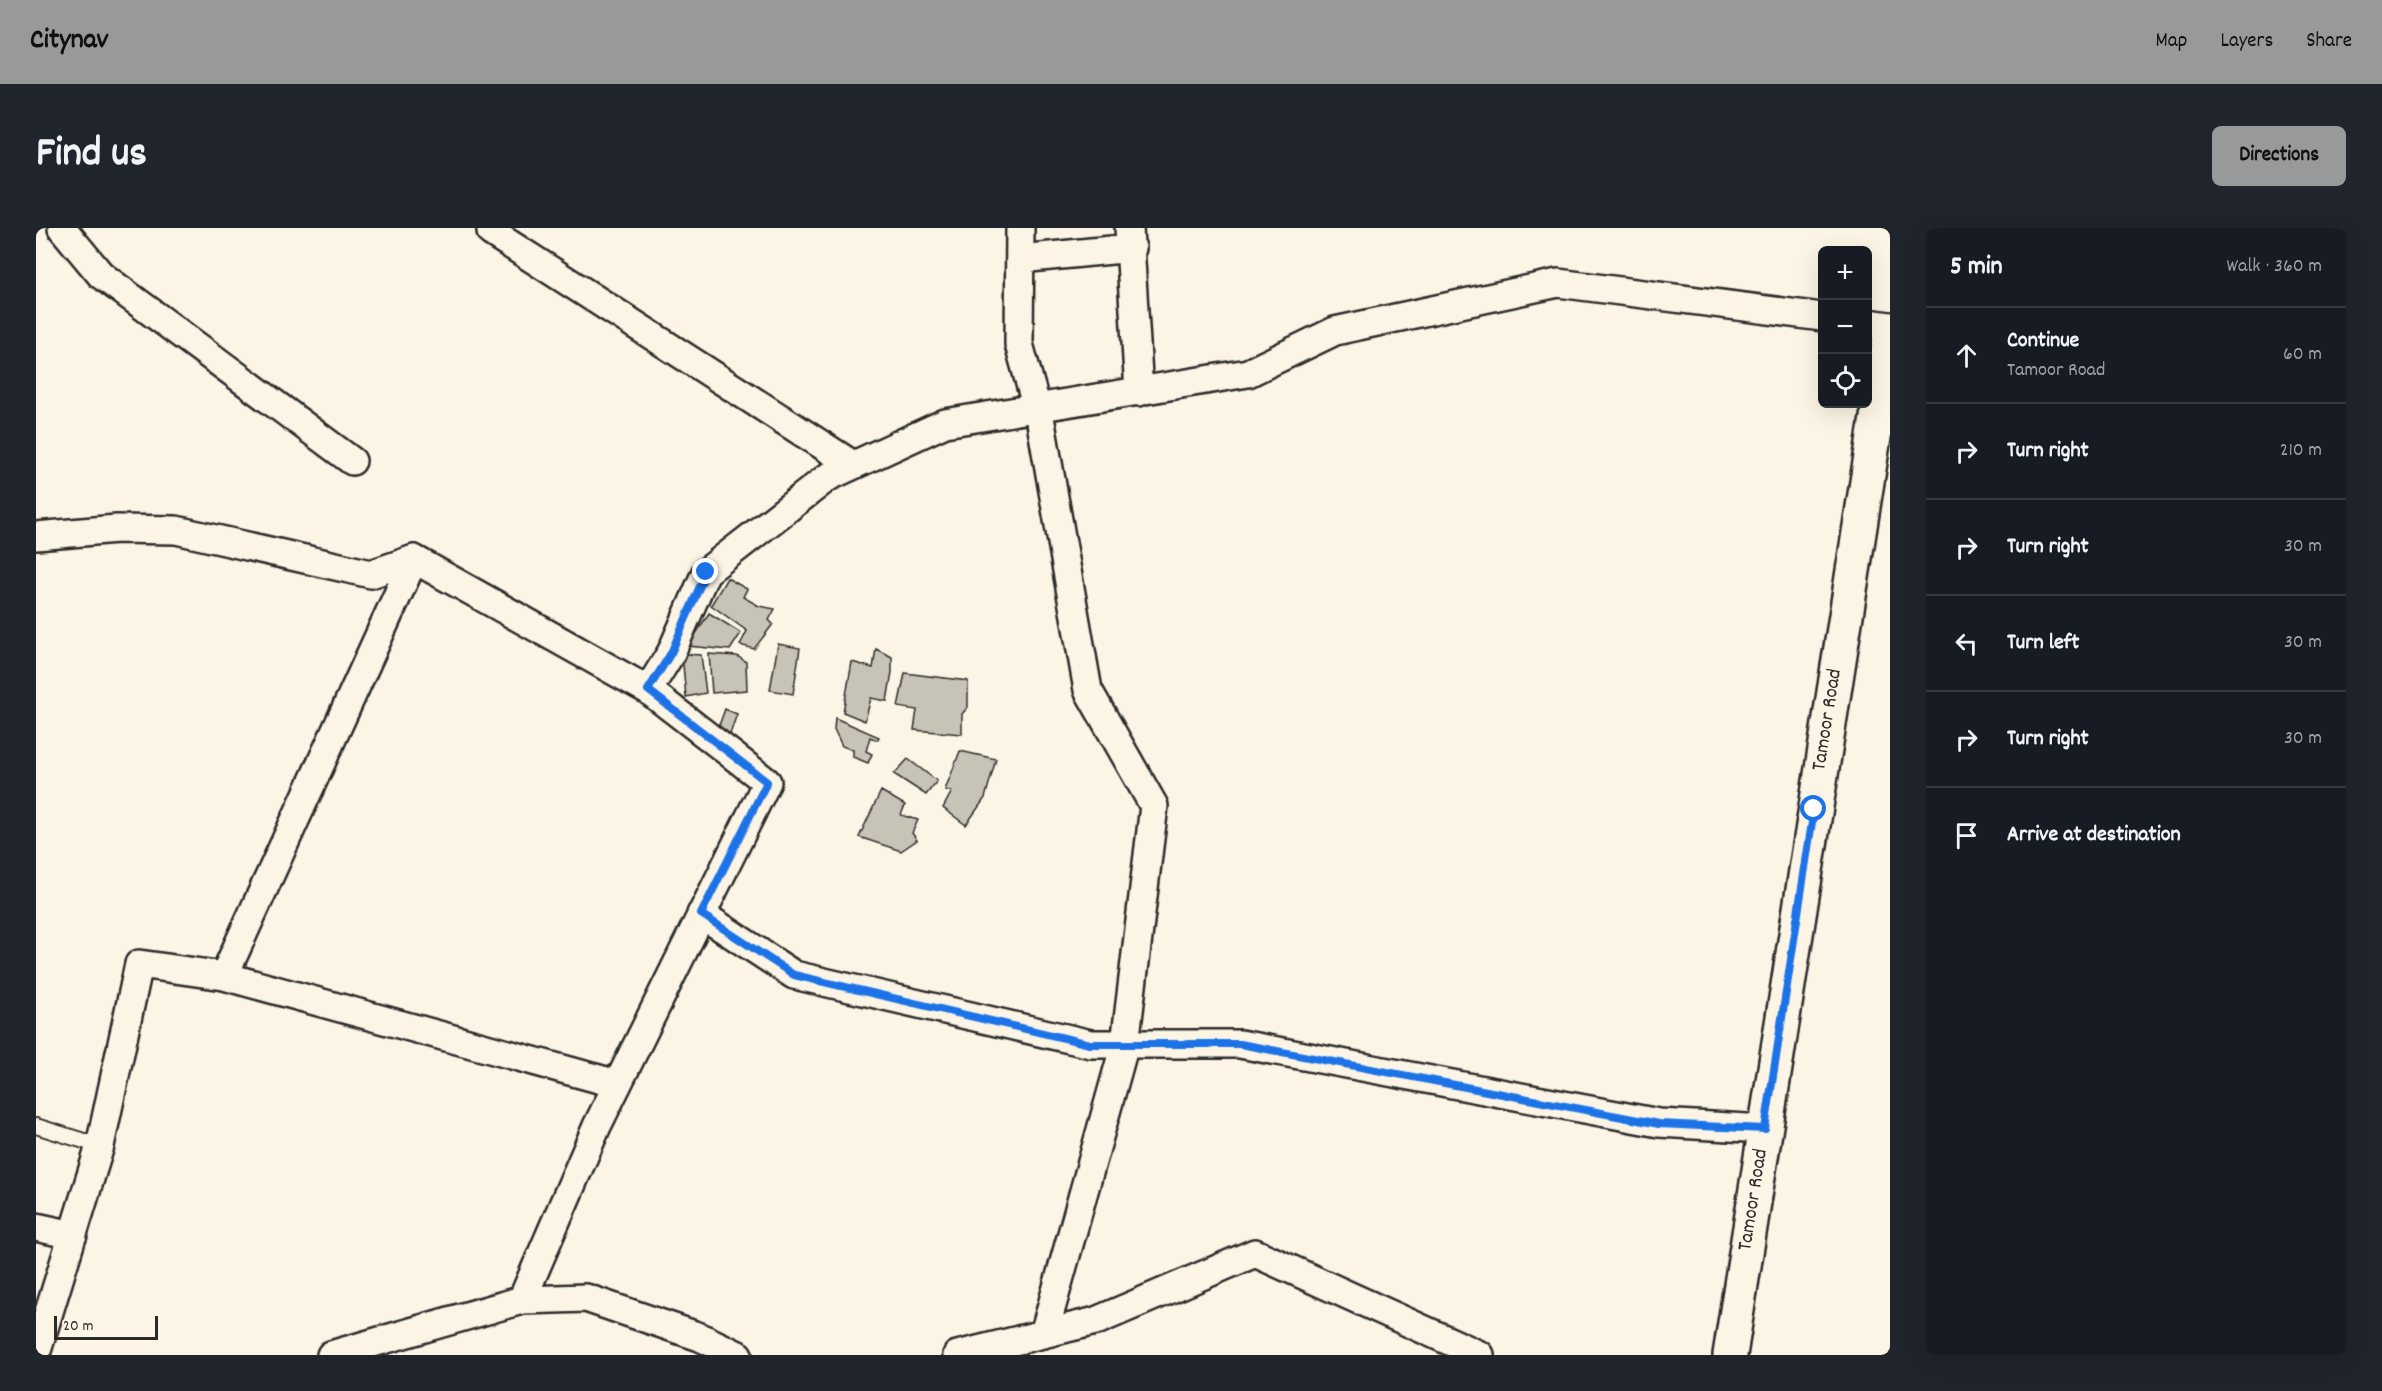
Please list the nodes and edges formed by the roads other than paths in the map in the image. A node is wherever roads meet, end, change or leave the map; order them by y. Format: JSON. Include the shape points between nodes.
{"nodes":[{"id":1,"x":62,"y":228,"type":"edge"},
{"id":2,"x":492,"y":228,"type":"edge"},
{"id":3,"x":1020,"y":228,"type":"edge"},
{"id":4,"x":1130,"y":238,"type":"edge"},
{"id":5,"x":1020,"y":259,"type":"junction"},
{"id":6,"x":1818,"y":316,"type":"edge"},
{"id":7,"x":1872,"y":327,"type":"edge"},
{"id":8,"x":1889,"y":342,"type":"edge"},
{"id":9,"x":1139,"y":392,"type":"junction"},
{"id":10,"x":1037,"y":409,"type":"junction"},
{"id":11,"x":352,"y":461,"type":"dead end"},
{"id":12,"x":854,"y":465,"type":"junction"},
{"id":13,"x":36,"y":536,"type":"edge"},
{"id":14,"x":414,"y":559,"type":"junction"},
{"id":15,"x":648,"y":690,"type":"junction"},
{"id":16,"x":701,"y":914,"type":"junction"},
{"id":17,"x":224,"y":976,"type":"junction"},
{"id":18,"x":1125,"y":1044,"type":"junction"},
{"id":19,"x":617,"y":1084,"type":"junction"},
{"id":20,"x":36,"y":1126,"type":"edge"},
{"id":21,"x":1765,"y":1129,"type":"junction"},
{"id":22,"x":100,"y":1146,"type":"junction"},
{"id":23,"x":36,"y":1227,"type":"edge"},
{"id":24,"x":73,"y":1235,"type":"junction"},
{"id":25,"x":522,"y":1300,"type":"junction"},
{"id":26,"x":1044,"y":1334,"type":"junction"},
{"id":27,"x":36,"y":1354,"type":"edge"},
{"id":28,"x":331,"y":1355,"type":"edge"},
{"id":29,"x":738,"y":1355,"type":"edge"},
{"id":30,"x":957,"y":1355,"type":"edge"},
{"id":31,"x":1480,"y":1355,"type":"edge"},
{"id":32,"x":1731,"y":1355,"type":"edge"}],
"edges":[{"from":1,"to":11,"type":"street","via":[[101,275]]},
{"from":2,"to":12,"type":"street","via":[[490,232]]},
{"from":3,"to":5,"type":"street"},
{"from":4,"to":5,"type":"street"},
{"from":4,"to":9,"type":"street"},
{"from":5,"to":10,"type":"street","via":[[1019,344]]},
{"from":6,"to":9,"type":"street","via":[[1558,283],[1335,331],[1248,373]]},
{"from":7,"to":8,"type":"street"},
{"from":8,"to":21,"type":"street","name":"Tamoor Road"},
{"from":9,"to":10,"type":"street"},
{"from":10,"to":12,"type":"street","via":[[945,423]]},
{"from":10,"to":18,"type":"street","via":[[1088,690],[1154,806]]},
{"from":12,"to":15,"type":"street","via":[[828,477],[706,572],[671,653]]},
{"from":13,"to":14,"type":"street","via":[[117,528],[176,530],[371,573]]},
{"from":14,"to":15,"type":"street"},
{"from":14,"to":17,"type":"street"},
{"from":15,"to":16,"type":"street","via":[[767,782]]},
{"from":16,"to":18,"type":"street","via":[[794,975],[1090,1044]]},
{"from":16,"to":19,"type":"street"},
{"from":17,"to":19,"type":"street"},
{"from":17,"to":22,"type":"street","via":[[139,964]]},
{"from":18,"to":21,"type":"street","via":[[1240,1044],[1659,1124]]},
{"from":18,"to":26,"type":"street"},
{"from":19,"to":25,"type":"street"},
{"from":20,"to":22,"type":"lane"},
{"from":21,"to":32,"type":"street","name":"Tamoor Road"},
{"from":22,"to":24,"type":"street"},
{"from":23,"to":24,"type":"street"},
{"from":24,"to":27,"type":"street"},
{"from":25,"to":28,"type":"street"},
{"from":25,"to":29,"type":"street","via":[[586,1298],[700,1337]]},
{"from":26,"to":30,"type":"street"},
{"from":26,"to":31,"type":"street","via":[[1096,1321],[1256,1253]]}]}
